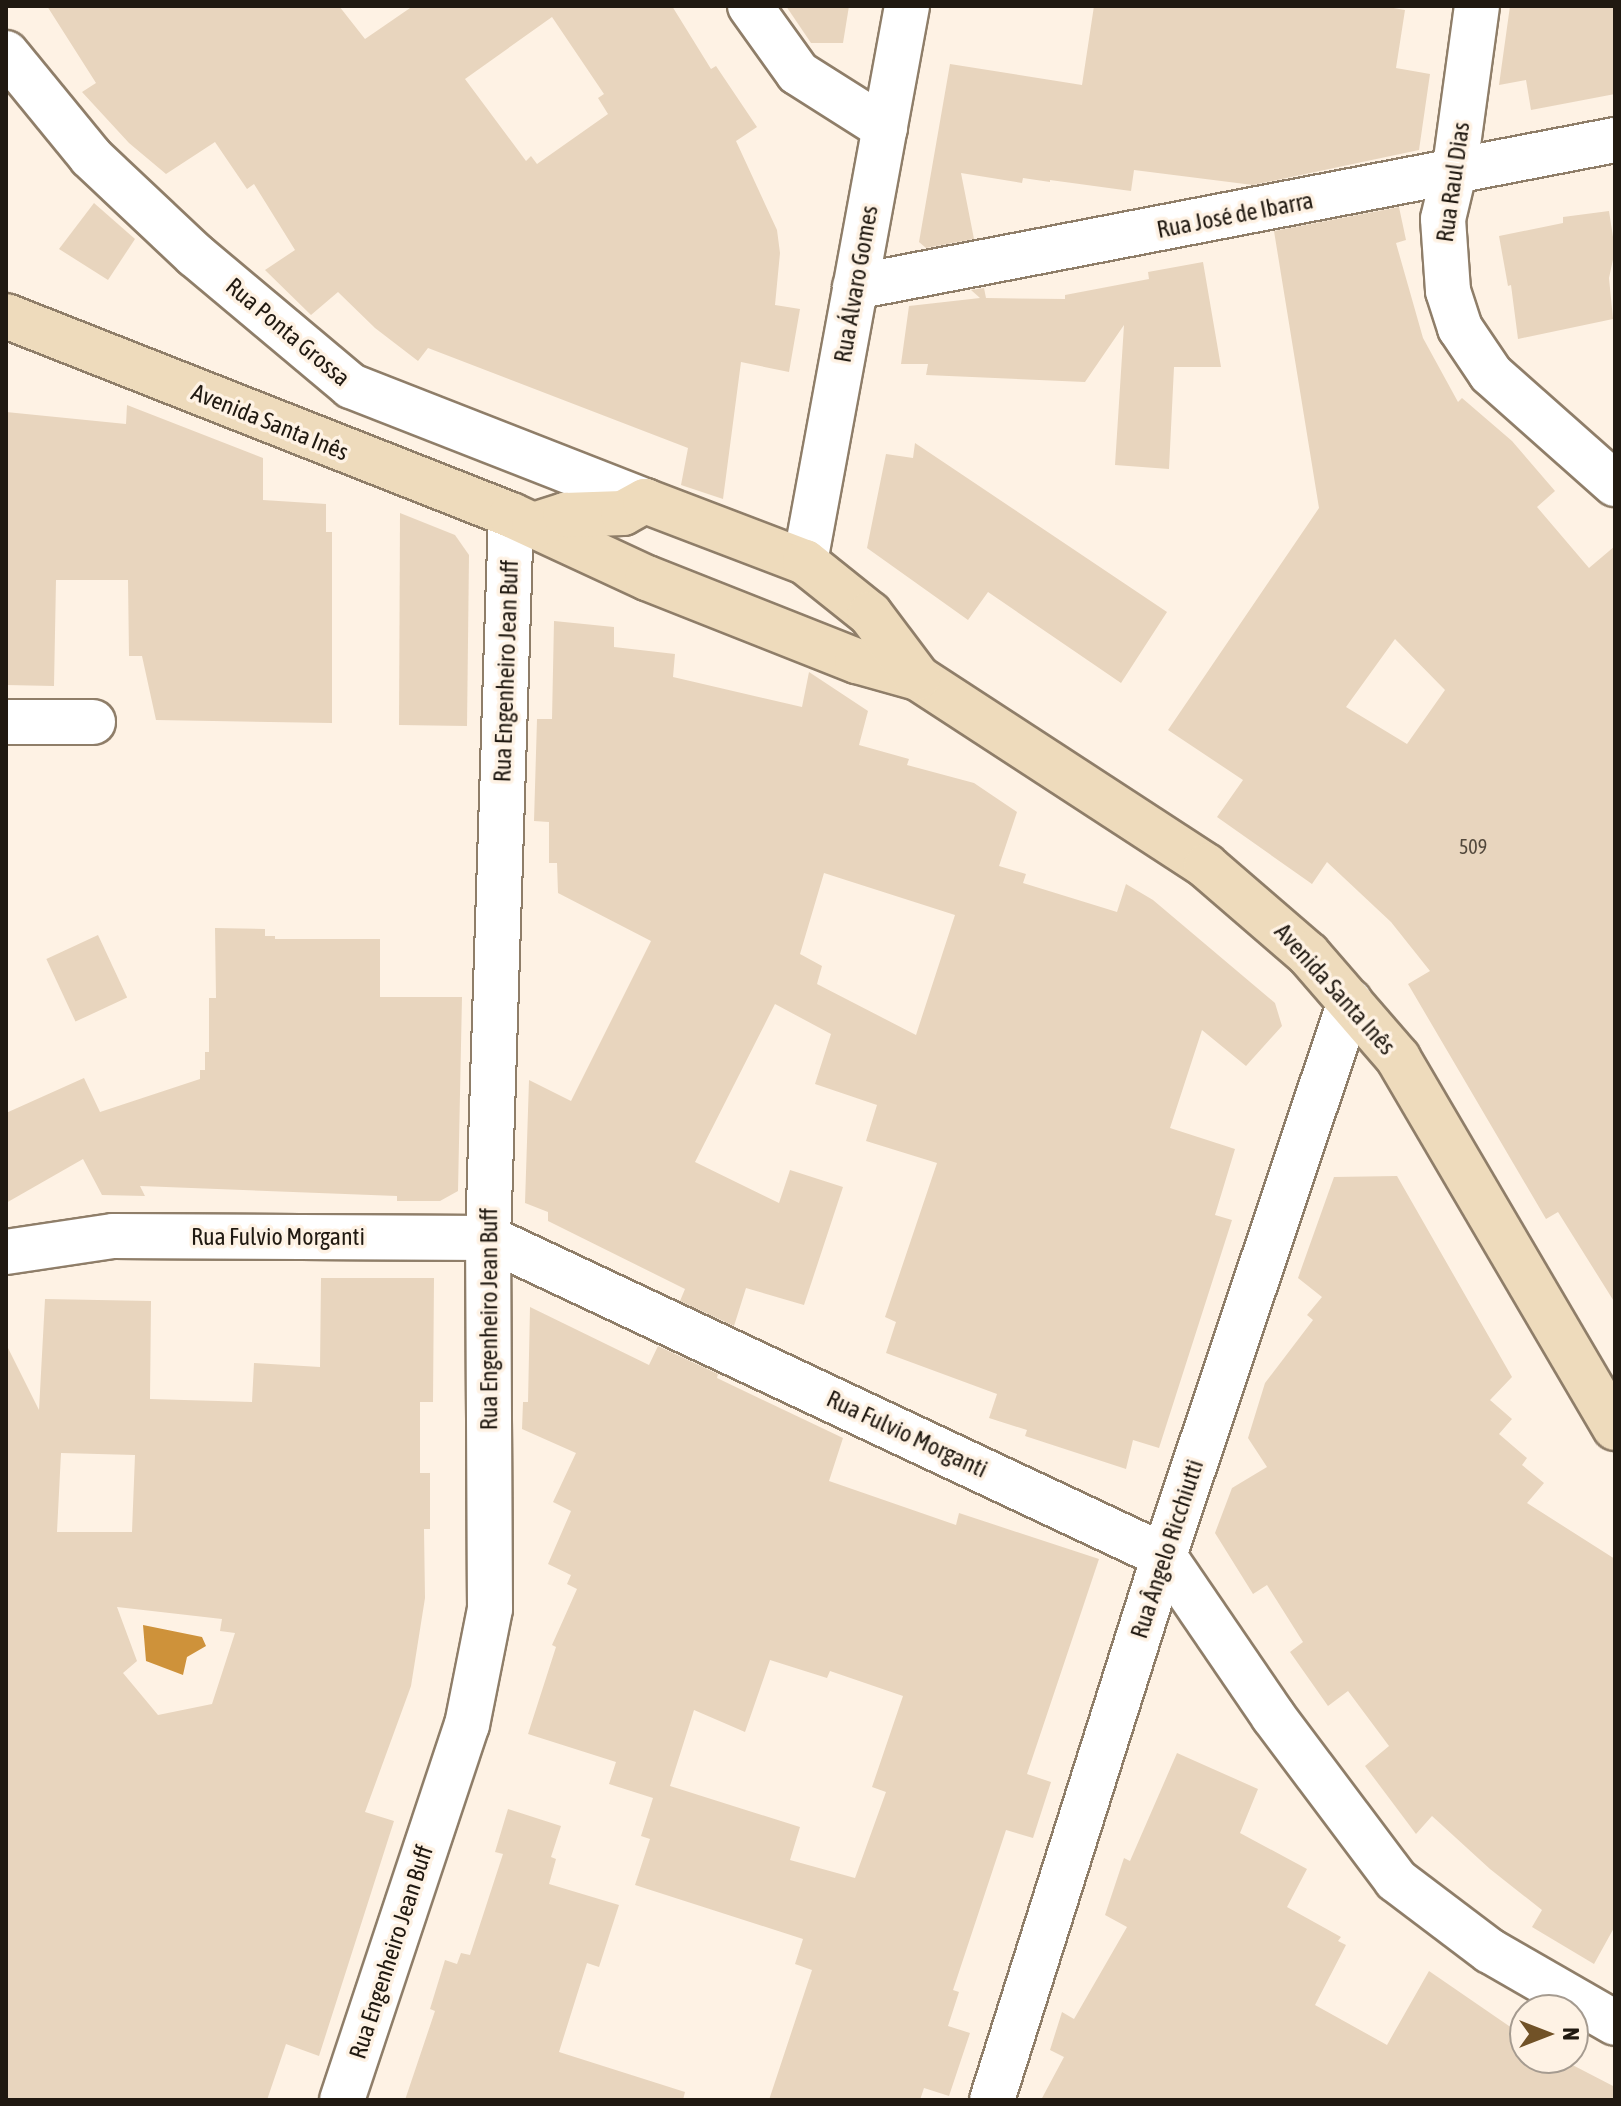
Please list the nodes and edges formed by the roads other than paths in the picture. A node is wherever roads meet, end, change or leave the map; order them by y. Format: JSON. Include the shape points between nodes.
{"nodes":[{"id":1,"x":750,"y":6,"type":"edge"},
{"id":2,"x":907,"y":6,"type":"edge"},
{"id":3,"x":1477,"y":6,"type":"edge"},
{"id":4,"x":6,"y":53,"type":"edge"},
{"id":5,"x":885,"y":128,"type":"junction"},
{"id":6,"x":1615,"y":140,"type":"edge"},
{"id":7,"x":1454,"y":173,"type":"junction"},
{"id":8,"x":855,"y":287,"type":"junction"},
{"id":9,"x":6,"y":316,"type":"edge"},
{"id":10,"x":1615,"y":484,"type":"edge"},
{"id":11,"x":656,"y":506,"type":"junction"},
{"id":12,"x":523,"y":520,"type":"junction"},
{"id":13,"x":805,"y":562,"type":"junction"},
{"id":14,"x":647,"y":578,"type":"junction"},
{"id":15,"x":870,"y":614,"type":"junction"},
{"id":16,"x":837,"y":652,"type":"junction"},
{"id":17,"x":918,"y":678,"type":"junction"},
{"id":18,"x":6,"y":722,"type":"edge"},
{"id":19,"x":93,"y":722,"type":"dead end"},
{"id":20,"x":1350,"y":1001,"type":"junction"},
{"id":21,"x":488,"y":1238,"type":"junction"},
{"id":22,"x":6,"y":1252,"type":"edge"},
{"id":23,"x":1615,"y":1428,"type":"edge"},
{"id":24,"x":1164,"y":1556,"type":"junction"},
{"id":25,"x":1615,"y":2023,"type":"edge"},
{"id":26,"x":342,"y":2100,"type":"edge"},
{"id":27,"x":992,"y":2100,"type":"edge"}],
"edges":[{"from":1,"to":5,"type":"street","via":[[798,73]]},
{"from":2,"to":5,"type":"street","name":"Rua Álvaro Gomes"},
{"from":3,"to":7,"type":"street","name":"Rua Raul Dias"},
{"from":4,"to":11,"type":"street","name":"Rua Ponta Grossa","via":[[91,157],[195,255],[351,386]]},
{"from":5,"to":8,"type":"street","name":"Rua Álvaro Gomes"},
{"from":6,"to":7,"type":"street","name":"Rua José de Ibarra"},
{"from":7,"to":8,"type":"street","name":"Rua José de Ibarra"},
{"from":7,"to":10,"type":"street","name":"Rua Raul Dias","via":[[1443,219],[1443,253],[1460,328],[1491,374]]},
{"from":8,"to":13,"type":"street","name":"Rua Álvaro Gomes"},
{"from":9,"to":12,"type":"main road","name":"Avenida Santa Inês"},
{"from":11,"to":12,"type":"main road"},
{"from":11,"to":13,"type":"main road","name":"Avenida Santa Inês"},
{"from":11,"to":14,"type":"main road","via":[[641,541]]},
{"from":12,"to":14,"type":"main road","name":"Avenida Santa Inês"},
{"from":12,"to":21,"type":"street","name":"Rua Engenheiro Jean Buff"},
{"from":13,"to":15,"type":"main road","name":"Avenida Santa Inês"},
{"from":14,"to":16,"type":"main road","name":"Avenida Santa Inês"},
{"from":15,"to":16,"type":"main road","via":[[857,640]]},
{"from":15,"to":17,"type":"main road","name":"Avenida Santa Inês"},
{"from":16,"to":17,"type":"main road","name":"Avenida Santa Inês"},
{"from":17,"to":20,"type":"main road","name":"Avenida Santa Inês","via":[[1206,866],[1270,918]]},
{"from":18,"to":19,"type":"street"},
{"from":20,"to":23,"type":"main road","name":"Avenida Santa Inês","via":[[1398,1058]]},
{"from":20,"to":24,"type":"street","name":"Rua Ângelo Ricchiutti"},
{"from":21,"to":22,"type":"street","name":"Rua Fulvio Morganti","via":[[113,1236]]},
{"from":21,"to":24,"type":"street","name":"Rua Fulvio Morganti"},
{"from":21,"to":26,"type":"street","name":"Rua Engenheiro Jean Buff","via":[[490,1609],[467,1725]]},
{"from":24,"to":25,"type":"street","via":[[1273,1716],[1396,1880],[1490,1951]]},
{"from":24,"to":27,"type":"street","name":"Rua Ângelo Ricchiutti"}]}
